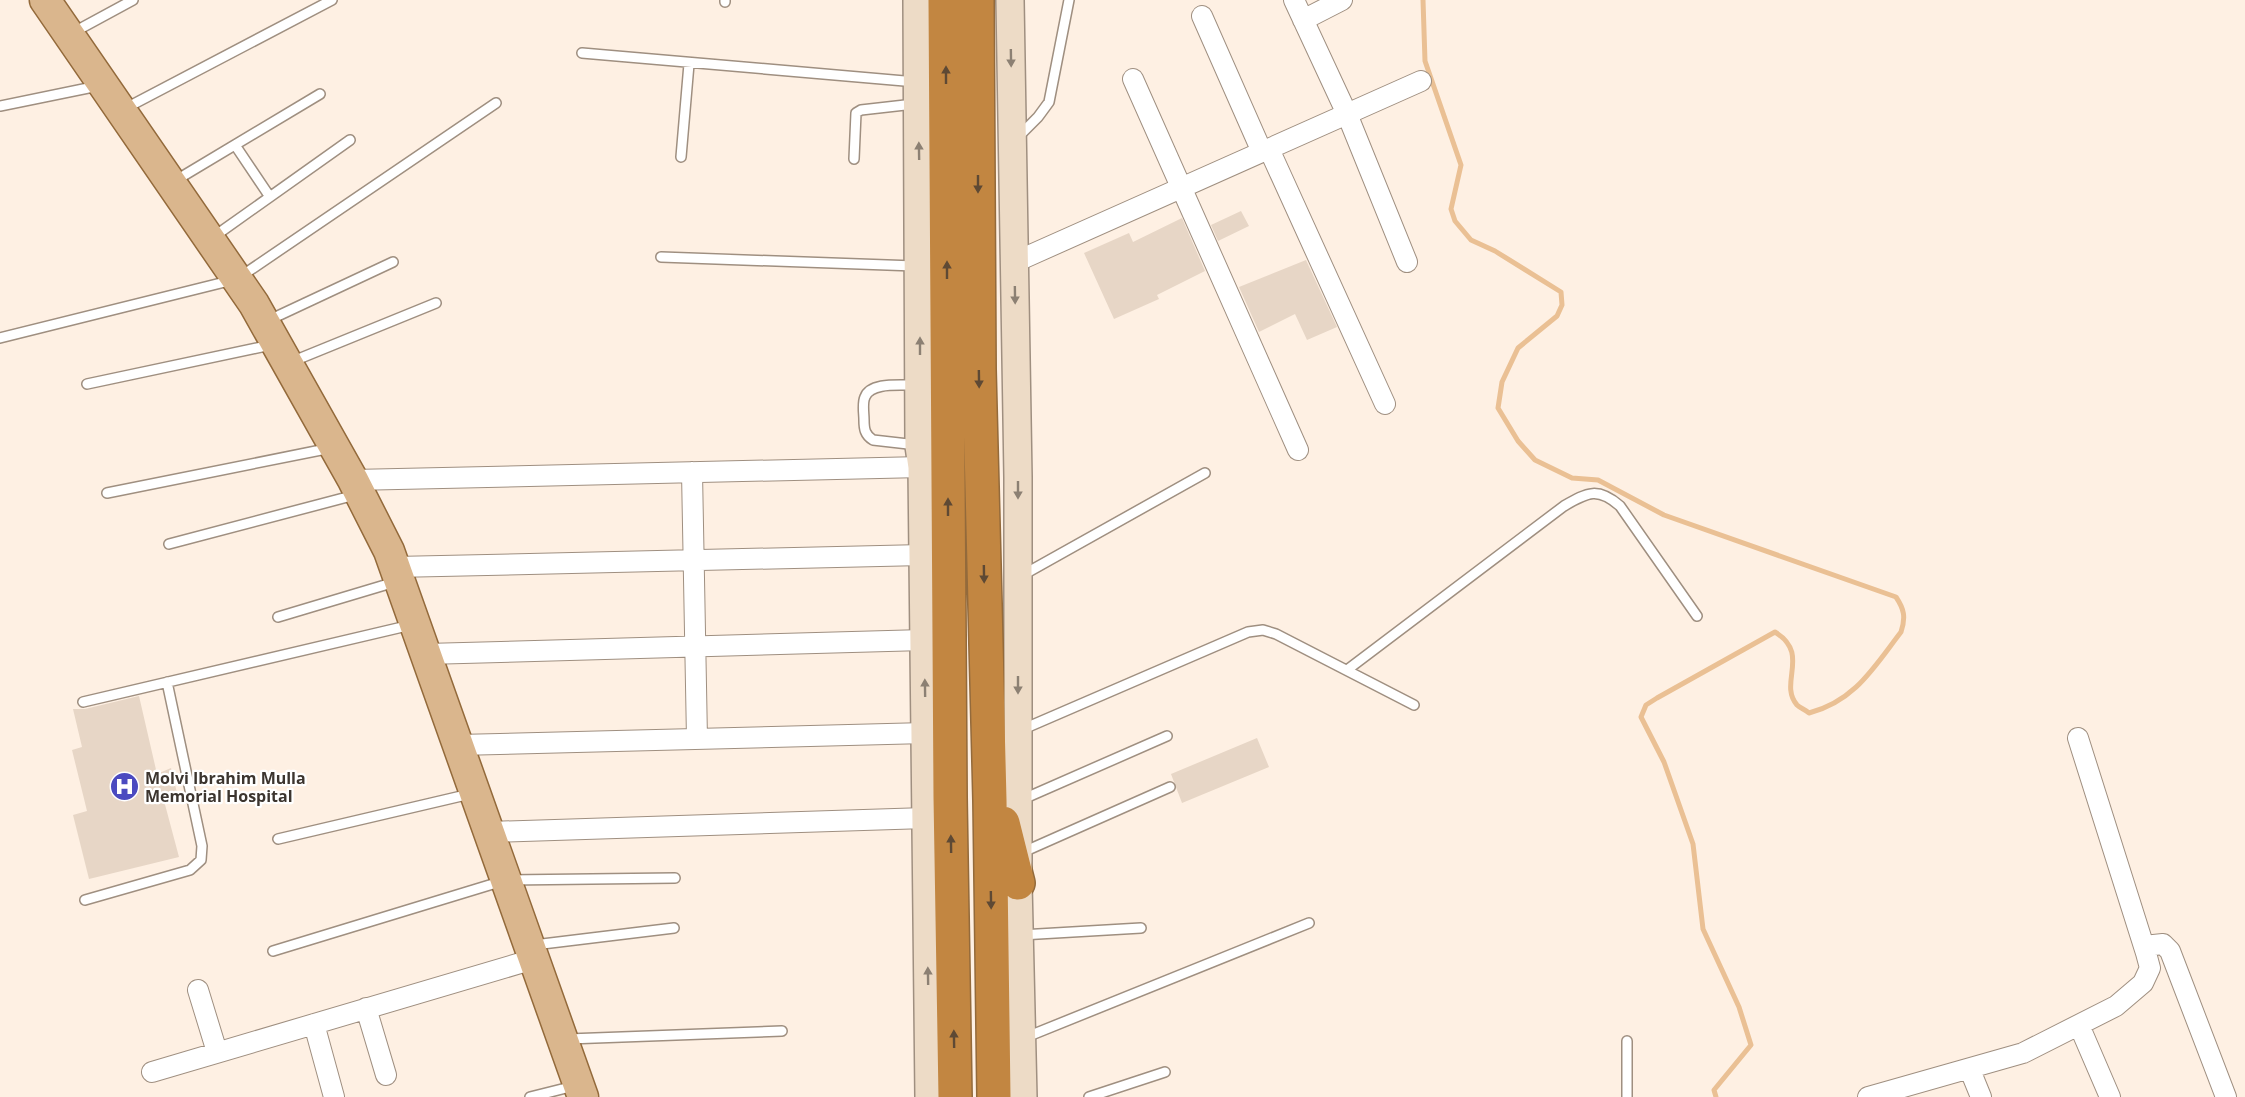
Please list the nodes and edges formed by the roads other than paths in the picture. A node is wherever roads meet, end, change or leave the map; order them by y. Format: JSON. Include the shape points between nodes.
{"nodes":[{"id":1,"x":45,"y":0,"type":"edge"},
{"id":2,"x":133,"y":0,"type":"edge"},
{"id":3,"x":332,"y":0,"type":"edge"},
{"id":4,"x":917,"y":0,"type":"edge"},
{"id":5,"x":945,"y":0,"type":"edge"},
{"id":6,"x":977,"y":0,"type":"edge"},
{"id":7,"x":1010,"y":0,"type":"edge"},
{"id":8,"x":1069,"y":0,"type":"edge"},
{"id":9,"x":1294,"y":0,"type":"edge"},
{"id":10,"x":1342,"y":0,"type":"edge"},
{"id":11,"x":1202,"y":16,"type":"dead end"},
{"id":12,"x":1303,"y":20,"type":"junction"},
{"id":13,"x":69,"y":35,"type":"junction"},
{"id":14,"x":582,"y":53,"type":"dead end"},
{"id":15,"x":689,"y":64,"type":"junction"},
{"id":16,"x":1133,"y":79,"type":"dead end"},
{"id":17,"x":1421,"y":81,"type":"dead end"},
{"id":18,"x":103,"y":85,"type":"junction"},
{"id":19,"x":320,"y":93,"type":"dead end"},
{"id":20,"x":918,"y":93,"type":"junction"},
{"id":21,"x":496,"y":103,"type":"dead end"},
{"id":22,"x":0,"y":106,"type":"edge"},
{"id":23,"x":121,"y":110,"type":"junction"},
{"id":24,"x":1347,"y":114,"type":"junction"},
{"id":25,"x":350,"y":140,"type":"dead end"},
{"id":26,"x":1012,"y":142,"type":"junction"},
{"id":27,"x":235,"y":145,"type":"junction"},
{"id":28,"x":1265,"y":150,"type":"junction"},
{"id":29,"x":681,"y":157,"type":"dead end"},
{"id":30,"x":854,"y":159,"type":"dead end"},
{"id":31,"x":171,"y":183,"type":"junction"},
{"id":32,"x":1180,"y":188,"type":"junction"},
{"id":33,"x":270,"y":197,"type":"junction"},
{"id":34,"x":210,"y":240,"type":"junction"},
{"id":35,"x":661,"y":258,"type":"dead end"},
{"id":36,"x":393,"y":262,"type":"dead end"},
{"id":37,"x":1015,"y":262,"type":"junction"},
{"id":38,"x":1407,"y":262,"type":"dead end"},
{"id":39,"x":920,"y":267,"type":"junction"},
{"id":40,"x":237,"y":279,"type":"junction"},
{"id":41,"x":436,"y":303,"type":"dead end"},
{"id":42,"x":0,"y":338,"type":"edge"},
{"id":43,"x":276,"y":343,"type":"junction"},
{"id":44,"x":87,"y":384,"type":"dead end"},
{"id":45,"x":920,"y":385,"type":"junction"},
{"id":46,"x":1385,"y":404,"type":"dead end"},
{"id":47,"x":335,"y":447,"type":"junction"},
{"id":48,"x":1298,"y":450,"type":"dead end"},
{"id":49,"x":921,"y":457,"type":"junction"},
{"id":50,"x":692,"y":472,"type":"junction"},
{"id":51,"x":1205,"y":473,"type":"dead end"},
{"id":52,"x":356,"y":487,"type":"junction"},
{"id":53,"x":107,"y":494,"type":"dead end"},
{"id":54,"x":169,"y":544,"type":"dead end"},
{"id":55,"x":923,"y":555,"type":"junction"},
{"id":56,"x":694,"y":561,"type":"junction"},
{"id":57,"x":397,"y":574,"type":"junction"},
{"id":58,"x":1018,"y":577,"type":"junction"},
{"id":59,"x":1697,"y":616,"type":"dead end"},
{"id":60,"x":278,"y":617,"type":"dead end"},
{"id":61,"x":415,"y":624,"type":"junction"},
{"id":62,"x":924,"y":640,"type":"junction"},
{"id":63,"x":695,"y":646,"type":"junction"},
{"id":64,"x":426,"y":654,"type":"junction"},
{"id":65,"x":1347,"y":670,"type":"junction"},
{"id":66,"x":167,"y":682,"type":"junction"},
{"id":67,"x":83,"y":702,"type":"dead end"},
{"id":68,"x":1414,"y":705,"type":"dead end"},
{"id":69,"x":1018,"y":731,"type":"junction"},
{"id":70,"x":926,"y":733,"type":"junction"},
{"id":71,"x":1167,"y":736,"type":"dead end"},
{"id":72,"x":2078,"y":738,"type":"dead end"},
{"id":73,"x":697,"y":739,"type":"junction"},
{"id":74,"x":458,"y":745,"type":"junction"},
{"id":75,"x":950,"y":759,"type":"junction"},
{"id":76,"x":989,"y":766,"type":"junction"},
{"id":77,"x":1170,"y":787,"type":"dead end"},
{"id":78,"x":475,"y":792,"type":"junction"},
{"id":79,"x":1018,"y":801,"type":"junction"},
{"id":80,"x":927,"y":824,"type":"junction"},
{"id":81,"x":489,"y":832,"type":"junction"},
{"id":82,"x":278,"y":839,"type":"dead end"},
{"id":83,"x":1018,"y":868,"type":"junction"},
{"id":84,"x":675,"y":878,"type":"dead end"},
{"id":85,"x":506,"y":880,"type":"junction"},
{"id":86,"x":86,"y":900,"type":"dead end"},
{"id":87,"x":1309,"y":923,"type":"dead end"},
{"id":88,"x":674,"y":927,"type":"dead end"},
{"id":89,"x":1141,"y":928,"type":"dead end"},
{"id":90,"x":1019,"y":935,"type":"junction"},
{"id":91,"x":2144,"y":946,"type":"junction"},
{"id":92,"x":273,"y":951,"type":"dead end"},
{"id":93,"x":532,"y":952,"type":"junction"},
{"id":94,"x":198,"y":990,"type":"dead end"},
{"id":95,"x":366,"y":1008,"type":"junction"},
{"id":96,"x":314,"y":1024,"type":"junction"},
{"id":97,"x":2079,"y":1025,"type":"junction"},
{"id":98,"x":782,"y":1030,"type":"dead end"},
{"id":99,"x":562,"y":1039,"type":"junction"},
{"id":100,"x":1022,"y":1039,"type":"junction"},
{"id":101,"x":1627,"y":1041,"type":"dead end"},
{"id":102,"x":217,"y":1052,"type":"junction"},
{"id":103,"x":1970,"y":1070,"type":"junction"},
{"id":104,"x":152,"y":1072,"type":"dead end"},
{"id":105,"x":1165,"y":1072,"type":"dead end"},
{"id":106,"x":386,"y":1075,"type":"dead end"},
{"id":107,"x":581,"y":1091,"type":"edge"},
{"id":108,"x":334,"y":1097,"type":"edge"},
{"id":109,"x":530,"y":1097,"type":"edge"},
{"id":110,"x":929,"y":1097,"type":"edge"},
{"id":111,"x":955,"y":1097,"type":"edge"},
{"id":112,"x":994,"y":1097,"type":"edge"},
{"id":113,"x":1023,"y":1097,"type":"edge"},
{"id":114,"x":1089,"y":1097,"type":"edge"},
{"id":115,"x":1627,"y":1097,"type":"edge"},
{"id":116,"x":1869,"y":1097,"type":"edge"},
{"id":117,"x":1981,"y":1097,"type":"edge"},
{"id":118,"x":2110,"y":1097,"type":"edge"},
{"id":119,"x":2226,"y":1097,"type":"edge"}],
"edges":[{"from":1,"to":13,"type":"main road"},
{"from":2,"to":13,"type":"lane"},
{"from":3,"to":23,"type":"lane"},
{"from":4,"to":20,"type":"street"},
{"from":75,"to":5,"type":"highway","one_way":true},
{"from":6,"to":76,"type":"highway","one_way":true,"via":[[979,369]]},
{"from":7,"to":26,"type":"street","one_way":true},
{"from":8,"to":26,"type":"lane","via":[[1049,102]]},
{"from":9,"to":12,"type":"street"},
{"from":10,"to":12,"type":"street"},
{"from":11,"to":28,"type":"street"},
{"from":12,"to":24,"type":"street"},
{"from":13,"to":18,"type":"main road"},
{"from":14,"to":15,"type":"lane"},
{"from":15,"to":20,"type":"lane"},
{"from":15,"to":29,"type":"lane"},
{"from":16,"to":32,"type":"street"},
{"from":17,"to":24,"type":"street"},
{"from":18,"to":22,"type":"lane"},
{"from":18,"to":23,"type":"main road"},
{"from":19,"to":27,"type":"lane"},
{"from":20,"to":30,"type":"lane","via":[[856,113]]},
{"from":39,"to":20,"type":"street","one_way":true},
{"from":21,"to":40,"type":"lane"},
{"from":23,"to":31,"type":"main road"},
{"from":24,"to":28,"type":"street"},
{"from":24,"to":38,"type":"street"},
{"from":25,"to":33,"type":"lane"},
{"from":26,"to":37,"type":"street"},
{"from":27,"to":31,"type":"lane"},
{"from":27,"to":33,"type":"lane"},
{"from":28,"to":32,"type":"street"},
{"from":28,"to":46,"type":"street"},
{"from":31,"to":34,"type":"main road"},
{"from":32,"to":37,"type":"street"},
{"from":32,"to":48,"type":"street"},
{"from":33,"to":34,"type":"lane"},
{"from":34,"to":40,"type":"main road"},
{"from":35,"to":39,"type":"lane"},
{"from":36,"to":43,"type":"lane"},
{"from":37,"to":58,"type":"street","one_way":true},
{"from":45,"to":39,"type":"street","one_way":true},
{"from":40,"to":42,"type":"lane"},
{"from":40,"to":43,"type":"main road"},
{"from":41,"to":43,"type":"lane"},
{"from":43,"to":44,"type":"lane"},
{"from":43,"to":47,"type":"main road"},
{"from":45,"to":49,"type":"street"},
{"from":45,"to":49,"type":"lane","via":[[875,387],[868,392],[864,399],[864,429],[873,440]]},
{"from":47,"to":52,"type":"main road"},
{"from":47,"to":53,"type":"lane"},
{"from":49,"to":50,"type":"street"},
{"from":49,"to":55,"type":"street"},
{"from":50,"to":52,"type":"street"},
{"from":50,"to":56,"type":"street"},
{"from":51,"to":58,"type":"lane"},
{"from":52,"to":54,"type":"lane"},
{"from":52,"to":57,"type":"main road"},
{"from":55,"to":56,"type":"street"},
{"from":55,"to":62,"type":"street"},
{"from":56,"to":57,"type":"street"},
{"from":56,"to":63,"type":"street"},
{"from":57,"to":60,"type":"lane"},
{"from":57,"to":61,"type":"main road"},
{"from":58,"to":69,"type":"street","one_way":true},
{"from":59,"to":65,"type":"lane","via":[[1620,506],[1608,495],[1595,492],[1564,506]]},
{"from":61,"to":64,"type":"main road"},
{"from":61,"to":66,"type":"lane"},
{"from":62,"to":63,"type":"street"},
{"from":70,"to":62,"type":"street","one_way":true},
{"from":63,"to":64,"type":"street"},
{"from":63,"to":73,"type":"street"},
{"from":64,"to":74,"type":"main road"},
{"from":65,"to":68,"type":"lane"},
{"from":65,"to":69,"type":"lane","via":[[1276,634],[1263,630],[1248,632]]},
{"from":66,"to":67,"type":"lane"},
{"from":66,"to":86,"type":"lane","via":[[202,846],[201,860],[190,870]]},
{"from":69,"to":79,"type":"street"},
{"from":70,"to":73,"type":"street"},
{"from":70,"to":80,"type":"street"},
{"from":71,"to":79,"type":"lane"},
{"from":72,"to":91,"type":"street"},
{"from":73,"to":74,"type":"street"},
{"from":74,"to":78,"type":"main road"},
{"from":75,"to":80,"type":"highway"},
{"from":111,"to":75,"type":"highway","one_way":true},
{"from":76,"to":83,"type":"highway"},
{"from":76,"to":112,"type":"highway","one_way":true},
{"from":77,"to":83,"type":"lane"},
{"from":78,"to":81,"type":"main road"},
{"from":78,"to":82,"type":"lane"},
{"from":79,"to":83,"type":"street"},
{"from":80,"to":81,"type":"street"},
{"from":110,"to":80,"type":"street","one_way":true},
{"from":81,"to":85,"type":"main road"},
{"from":83,"to":90,"type":"street"},
{"from":84,"to":85,"type":"lane"},
{"from":85,"to":92,"type":"lane"},
{"from":85,"to":93,"type":"main road"},
{"from":87,"to":100,"type":"lane"},
{"from":88,"to":93,"type":"lane"},
{"from":89,"to":90,"type":"lane"},
{"from":90,"to":100,"type":"street"},
{"from":91,"to":97,"type":"street","via":[[2150,968],[2143,983],[2116,1006]]},
{"from":91,"to":119,"type":"street","via":[[2163,944],[2170,951]]},
{"from":93,"to":95,"type":"street"},
{"from":93,"to":99,"type":"main road"},
{"from":94,"to":102,"type":"street"},
{"from":95,"to":96,"type":"street"},
{"from":95,"to":106,"type":"street"},
{"from":96,"to":102,"type":"street"},
{"from":96,"to":108,"type":"street"},
{"from":97,"to":103,"type":"street","via":[[2023,1053]]},
{"from":97,"to":118,"type":"street"},
{"from":98,"to":99,"type":"lane"},
{"from":99,"to":107,"type":"main road"},
{"from":100,"to":113,"type":"street"},
{"from":101,"to":115,"type":"lane"},
{"from":102,"to":104,"type":"street"},
{"from":103,"to":116,"type":"street"},
{"from":103,"to":117,"type":"street"},
{"from":105,"to":114,"type":"lane"},
{"from":107,"to":109,"type":"lane"}]}
